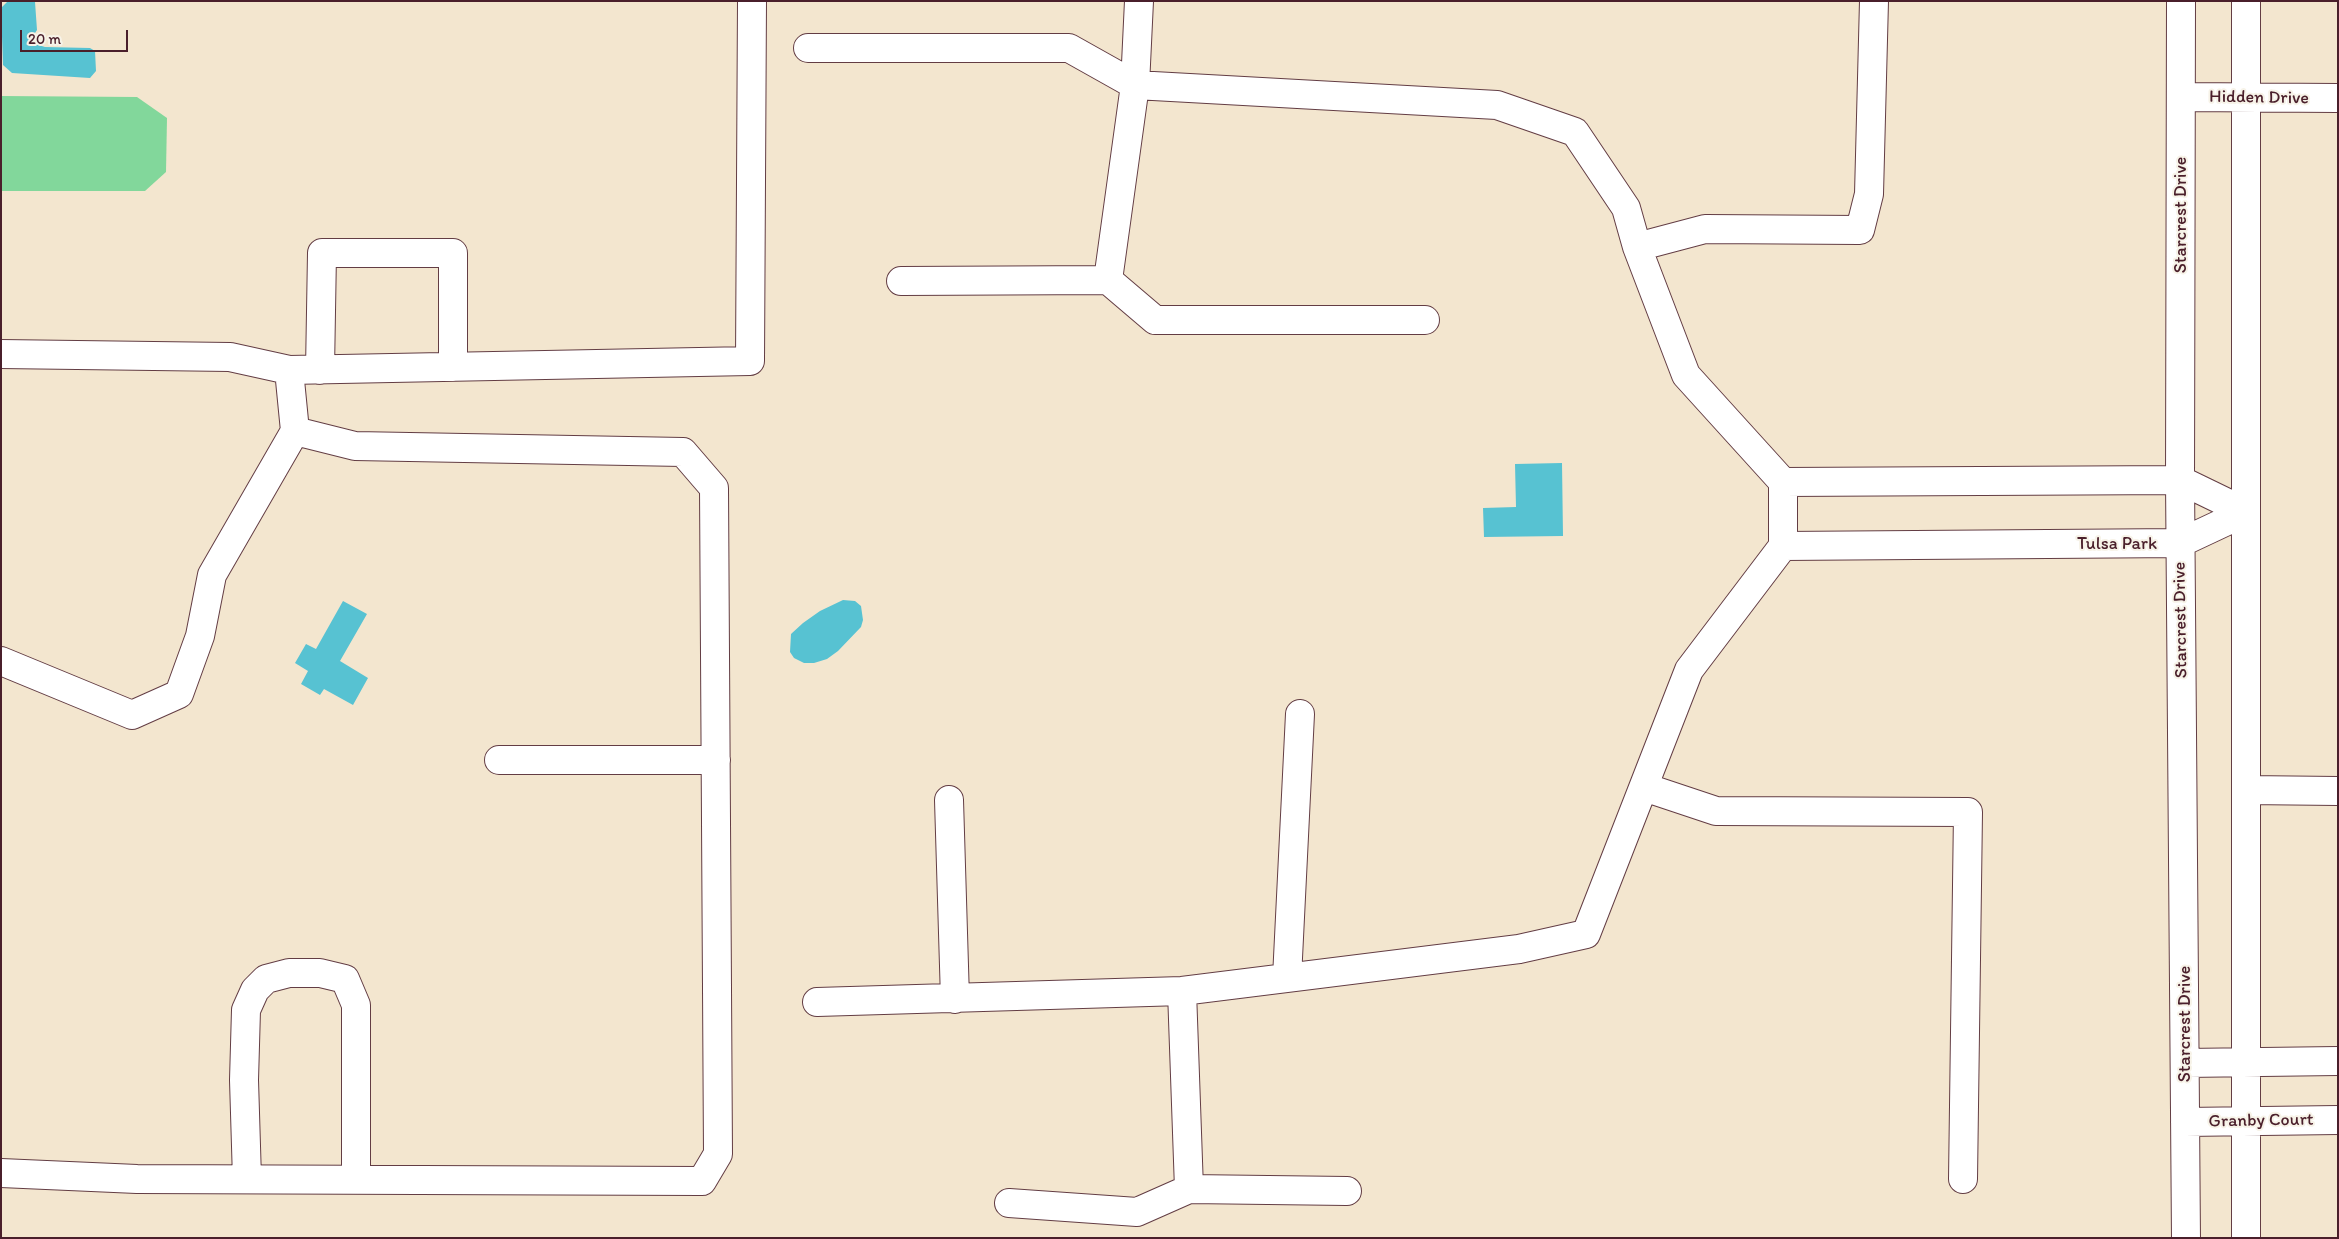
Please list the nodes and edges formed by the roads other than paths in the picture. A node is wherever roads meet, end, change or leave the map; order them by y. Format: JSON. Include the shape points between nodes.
{"nodes":[{"id":1,"x":752,"y":1,"type":"edge"},
{"id":2,"x":1139,"y":1,"type":"edge"},
{"id":3,"x":1874,"y":1,"type":"edge"},
{"id":4,"x":2181,"y":1,"type":"edge"},
{"id":5,"x":2246,"y":1,"type":"edge"},
{"id":6,"x":808,"y":48,"type":"dead end"},
{"id":7,"x":1134,"y":85,"type":"junction"},
{"id":8,"x":2181,"y":97,"type":"junction"},
{"id":9,"x":2338,"y":98,"type":"edge"},
{"id":10,"x":2246,"y":99,"type":"junction"},
{"id":11,"x":1637,"y":247,"type":"junction"},
{"id":12,"x":1108,"y":280,"type":"junction"},
{"id":13,"x":902,"y":281,"type":"dead end"},
{"id":14,"x":1425,"y":320,"type":"dead end"},
{"id":15,"x":1,"y":354,"type":"edge"},
{"id":16,"x":453,"y":367,"type":"junction"},
{"id":17,"x":289,"y":370,"type":"junction"},
{"id":18,"x":320,"y":370,"type":"junction"},
{"id":19,"x":295,"y":432,"type":"junction"},
{"id":20,"x":2180,"y":480,"type":"junction"},
{"id":21,"x":1783,"y":482,"type":"junction"},
{"id":22,"x":2246,"y":512,"type":"junction"},
{"id":23,"x":2180,"y":544,"type":"junction"},
{"id":24,"x":1783,"y":546,"type":"junction"},
{"id":25,"x":3,"y":668,"type":"edge"},
{"id":26,"x":1300,"y":714,"type":"dead end"},
{"id":27,"x":499,"y":760,"type":"dead end"},
{"id":28,"x":716,"y":760,"type":"junction"},
{"id":29,"x":1644,"y":786,"type":"junction"},
{"id":30,"x":2246,"y":790,"type":"junction"},
{"id":31,"x":2338,"y":791,"type":"edge"},
{"id":32,"x":949,"y":800,"type":"dead end"},
{"id":33,"x":1287,"y":978,"type":"junction"},
{"id":34,"x":1182,"y":991,"type":"junction"},
{"id":35,"x":955,"y":998,"type":"junction"},
{"id":36,"x":817,"y":1002,"type":"dead end"},
{"id":37,"x":2338,"y":1061,"type":"edge"},
{"id":38,"x":2246,"y":1062,"type":"junction"},
{"id":39,"x":2185,"y":1063,"type":"junction"},
{"id":40,"x":2338,"y":1120,"type":"edge"},
{"id":41,"x":2246,"y":1121,"type":"junction"},
{"id":42,"x":2185,"y":1122,"type":"junction"},
{"id":43,"x":1,"y":1173,"type":"edge"},
{"id":44,"x":247,"y":1179,"type":"junction"},
{"id":45,"x":1963,"y":1179,"type":"dead end"},
{"id":46,"x":356,"y":1180,"type":"junction"},
{"id":47,"x":1189,"y":1189,"type":"junction"},
{"id":48,"x":1347,"y":1191,"type":"dead end"},
{"id":49,"x":1009,"y":1203,"type":"dead end"},
{"id":50,"x":2186,"y":1238,"type":"edge"},
{"id":51,"x":2246,"y":1238,"type":"edge"}],
"edges":[{"from":1,"to":16,"type":"street","via":[[750,361]]},
{"from":2,"to":7,"type":"street"},
{"from":3,"to":11,"type":"street","via":[[1869,194],[1860,230],[1705,228]]},
{"from":4,"to":8,"type":"street","name":"Starcrest Drive"},
{"from":5,"to":10,"type":"street"},
{"from":6,"to":7,"type":"street","via":[[1068,48]]},
{"from":7,"to":11,"type":"street","via":[[1497,105],[1576,132],[1626,208]]},
{"from":7,"to":12,"type":"street"},
{"from":8,"to":10,"type":"street","name":"Hidden Drive"},
{"from":8,"to":20,"type":"street","name":"Starcrest Drive"},
{"from":9,"to":10,"type":"street","name":"Hidden Drive"},
{"from":10,"to":22,"type":"street"},
{"from":11,"to":21,"type":"street","via":[[1686,375]]},
{"from":12,"to":13,"type":"street"},
{"from":12,"to":14,"type":"street","via":[[1156,320]]},
{"from":15,"to":17,"type":"street","via":[[230,357]]},
{"from":16,"to":18,"type":"street"},
{"from":16,"to":18,"type":"street","via":[[453,253],[322,253]]},
{"from":17,"to":18,"type":"street"},
{"from":17,"to":19,"type":"street"},
{"from":19,"to":25,"type":"street","via":[[212,575],[200,636],[179,694],[132,715]]},
{"from":19,"to":28,"type":"street","via":[[355,446],[682,452],[714,488]]},
{"from":20,"to":21,"type":"street"},
{"from":20,"to":22,"type":"street"},
{"from":20,"to":23,"type":"street","name":"Starcrest Drive"},
{"from":21,"to":24,"type":"street"},
{"from":22,"to":23,"type":"street","name":"Tulsa Park"},
{"from":22,"to":30,"type":"street"},
{"from":23,"to":24,"type":"street","name":"Tulsa Park"},
{"from":23,"to":39,"type":"street","name":"Starcrest Drive"},
{"from":24,"to":29,"type":"street","via":[[1689,670]]},
{"from":26,"to":33,"type":"street"},
{"from":27,"to":28,"type":"street"},
{"from":28,"to":46,"type":"street","via":[[718,1154],[702,1180]]},
{"from":29,"to":33,"type":"street","via":[[1586,934],[1519,949]]},
{"from":29,"to":45,"type":"street","via":[[1716,810],[1968,812]]},
{"from":30,"to":31,"type":"street"},
{"from":30,"to":38,"type":"street"},
{"from":32,"to":35,"type":"street"},
{"from":33,"to":34,"type":"street"},
{"from":34,"to":35,"type":"street"},
{"from":34,"to":47,"type":"street"},
{"from":35,"to":36,"type":"street"},
{"from":37,"to":38,"type":"street"},
{"from":38,"to":39,"type":"street"},
{"from":38,"to":41,"type":"street"},
{"from":39,"to":42,"type":"street","name":"Starcrest Drive"},
{"from":40,"to":41,"type":"street","name":"Granby Court"},
{"from":41,"to":42,"type":"street","name":"Granby Court"},
{"from":41,"to":51,"type":"street"},
{"from":42,"to":50,"type":"street","name":"Starcrest Drive"},
{"from":43,"to":44,"type":"street","via":[[137,1179]]},
{"from":44,"to":46,"type":"street"},
{"from":44,"to":46,"type":"street","via":[[246,1010],[255,990],[266,979],[289,973],[320,973],[345,979],[356,1004]]},
{"from":47,"to":48,"type":"street"},
{"from":47,"to":49,"type":"street","via":[[1137,1212]]}]}
